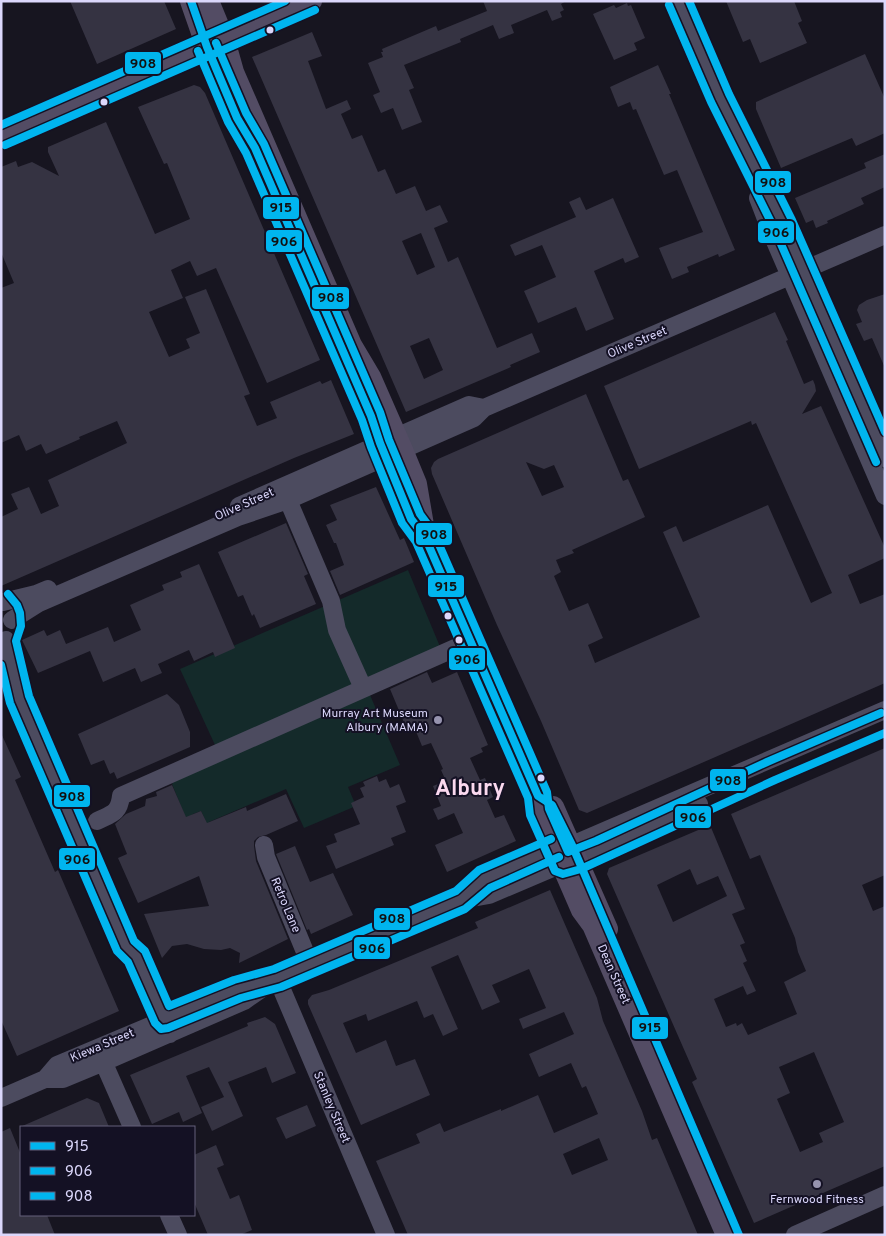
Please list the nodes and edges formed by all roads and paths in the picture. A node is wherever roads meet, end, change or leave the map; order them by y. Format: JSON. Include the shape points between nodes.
{"nodes":[{"id":1,"x":191,"y":1,"type":"edge"},
{"id":2,"x":208,"y":1,"type":"edge"},
{"id":3,"x":310,"y":1,"type":"edge"},
{"id":4,"x":678,"y":1,"type":"edge"},
{"id":5,"x":215,"y":43,"type":"junction"},
{"id":6,"x":1,"y":136,"type":"edge"},
{"id":7,"x":885,"y":234,"type":"edge"},
{"id":8,"x":797,"y":273,"type":"junction"},
{"id":9,"x":847,"y":389,"type":"junction"},
{"id":10,"x":391,"y":447,"type":"junction"},
{"id":11,"x":885,"y":458,"type":"edge"},
{"id":12,"x":885,"y":496,"type":"edge"},
{"id":13,"x":288,"y":500,"type":"junction"},
{"id":14,"x":185,"y":535,"type":"junction"},
{"id":15,"x":2,"y":602,"type":"edge"},
{"id":16,"x":12,"y":620,"type":"junction"},
{"id":17,"x":471,"y":641,"type":"junction"},
{"id":18,"x":3,"y":642,"type":"edge"},
{"id":19,"x":1,"y":672,"type":"edge"},
{"id":20,"x":363,"y":688,"type":"junction"},
{"id":21,"x":19,"y":699,"type":"junction"},
{"id":22,"x":885,"y":710,"type":"edge"},
{"id":23,"x":885,"y":722,"type":"edge"},
{"id":24,"x":844,"y":734,"type":"junction"},
{"id":25,"x":97,"y":821,"type":"dead end"},
{"id":26,"x":264,"y":845,"type":"dead end"},
{"id":27,"x":567,"y":854,"type":"junction"},
{"id":28,"x":310,"y":964,"type":"junction"},
{"id":29,"x":277,"y":978,"type":"junction"},
{"id":30,"x":161,"y":1029,"type":"junction"},
{"id":31,"x":101,"y":1054,"type":"junction"},
{"id":32,"x":1,"y":1098,"type":"edge"},
{"id":33,"x":132,"y":1126,"type":"edge"},
{"id":34,"x":885,"y":1195,"type":"edge"},
{"id":35,"x":169,"y":1216,"type":"edge"},
{"id":36,"x":178,"y":1235,"type":"edge"},
{"id":37,"x":386,"y":1235,"type":"edge"},
{"id":38,"x":727,"y":1235,"type":"edge"},
{"id":39,"x":739,"y":1235,"type":"edge"},
{"id":40,"x":795,"y":1235,"type":"edge"}],
"edges":[{"from":1,"to":5,"type":"main road","name":"Dean Street"},
{"from":2,"to":5,"type":"main road","name":"Dean Street"},
{"from":3,"to":5,"type":"main road"},
{"from":4,"to":8,"type":"street","via":[[720,98],[771,232]]},
{"from":5,"to":6,"type":"main road"},
{"from":5,"to":10,"type":"main road","name":"Dean Street","via":[[232,72],[351,345],[370,378]]},
{"from":7,"to":8,"type":"street","name":"Olive Street"},
{"from":8,"to":9,"type":"street"},
{"from":8,"to":10,"type":"street","name":"Olive Street","via":[[484,408],[474,418]]},
{"from":9,"to":11,"type":"street"},
{"from":9,"to":12,"type":"street"},
{"from":10,"to":13,"type":"street","name":"Olive Street"},
{"from":10,"to":14,"type":"street","name":"Olive Street"},
{"from":10,"to":17,"type":"main road","name":"Dean Street","via":[[416,484],[425,536]]},
{"from":13,"to":14,"type":"street","name":"Olive Street"},
{"from":13,"to":20,"type":"street","via":[[331,601],[337,630]]},
{"from":14,"to":15,"type":"street","name":"Olive Street","via":[[36,594]]},
{"from":14,"to":16,"type":"street","name":"Olive Street","via":[[39,603]]},
{"from":15,"to":16,"type":"street"},
{"from":16,"to":18,"type":"street","via":[[11,631]]},
{"from":17,"to":20,"type":"street"},
{"from":17,"to":27,"type":"main road","name":"Dean Street","via":[[538,796],[552,804]]},
{"from":18,"to":21,"type":"street"},
{"from":19,"to":21,"type":"street"},
{"from":20,"to":25,"type":"street","via":[[121,796],[120,806],[114,813]]},
{"from":21,"to":30,"type":"street","via":[[126,947],[126,961]]},
{"from":22,"to":24,"type":"street","name":"Kiewa Street"},
{"from":23,"to":24,"type":"street","name":"Kiewa Street"},
{"from":24,"to":27,"type":"street","name":"Kiewa Street"},
{"from":26,"to":28,"type":"street","name":"Retro Lane"},
{"from":27,"to":28,"type":"street","name":"Kiewa Street","via":[[484,880],[461,900]]},
{"from":27,"to":38,"type":"main road","name":"Dean Street","via":[[582,910],[592,925]]},
{"from":27,"to":39,"type":"main road","name":"Dean Street"},
{"from":28,"to":29,"type":"street","name":"Kiewa Street"},
{"from":29,"to":30,"type":"street","name":"Kiewa Street","via":[[238,989]]},
{"from":29,"to":37,"type":"street","name":"Stanley Street"},
{"from":30,"to":31,"type":"street","name":"Kiewa Street"},
{"from":31,"to":32,"type":"street","name":"Kiewa Street","via":[[57,1064],[45,1079]]},
{"from":31,"to":33,"type":"street"},
{"from":34,"to":40,"type":"street"},
{"from":35,"to":36,"type":"street"}]}
